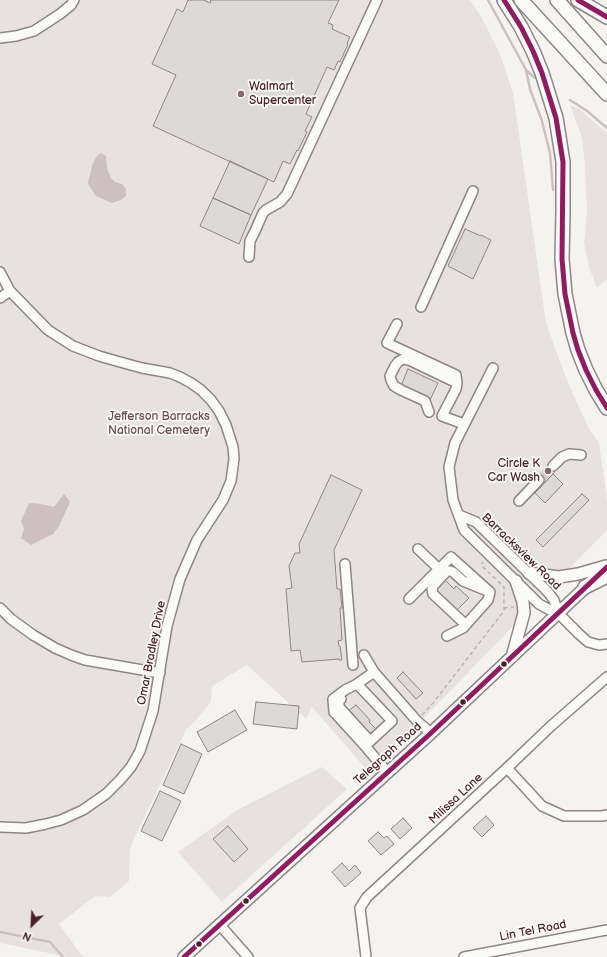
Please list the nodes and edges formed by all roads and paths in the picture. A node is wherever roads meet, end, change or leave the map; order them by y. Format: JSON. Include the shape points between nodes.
{"nodes":[{"id":1,"x":74,"y":0,"type":"edge"},
{"id":2,"x":377,"y":0,"type":"edge"},
{"id":3,"x":504,"y":0,"type":"edge"},
{"id":4,"x":521,"y":0,"type":"edge"},
{"id":5,"x":557,"y":0,"type":"edge"},
{"id":6,"x":578,"y":0,"type":"edge"},
{"id":7,"x":607,"y":17,"type":"edge"},
{"id":8,"x":0,"y":38,"type":"edge"},
{"id":9,"x":607,"y":56,"type":"edge"},
{"id":10,"x":607,"y":94,"type":"edge"},
{"id":11,"x":473,"y":191,"type":"dead end"},
{"id":12,"x":249,"y":257,"type":"dead end"},
{"id":13,"x":0,"y":272,"type":"edge"},
{"id":14,"x":10,"y":291,"type":"junction"},
{"id":15,"x":0,"y":298,"type":"edge"},
{"id":16,"x":421,"y":307,"type":"dead end"},
{"id":17,"x":397,"y":324,"type":"dead end"},
{"id":18,"x":493,"y":368,"type":"dead end"},
{"id":19,"x":457,"y":383,"type":"junction"},
{"id":20,"x":607,"y":408,"type":"edge"},
{"id":21,"x":429,"y":412,"type":"dead end"},
{"id":22,"x":464,"y":424,"type":"junction"},
{"id":23,"x":582,"y":455,"type":"dead end"},
{"id":24,"x":553,"y":466,"type":"tunnel mouth"},
{"id":25,"x":539,"y":480,"type":"tunnel mouth"},
{"id":26,"x":519,"y":501,"type":"dead end"},
{"id":27,"x":459,"y":515,"type":"junction"},
{"id":28,"x":418,"y":549,"type":"dead end"},
{"id":29,"x":489,"y":556,"type":"junction"},
{"id":30,"x":344,"y":564,"type":"dead end"},
{"id":31,"x":607,"y":566,"type":"edge"},
{"id":32,"x":439,"y":569,"type":"junction"},
{"id":33,"x":529,"y":573,"type":"junction"},
{"id":34,"x":607,"y":576,"type":"edge"},
{"id":35,"x":516,"y":581,"type":"junction"},
{"id":36,"x":585,"y":587,"type":"junction"},
{"id":37,"x":420,"y":588,"type":"junction"},
{"id":38,"x":490,"y":592,"type":"junction"},
{"id":39,"x":409,"y":599,"type":"dead end"},
{"id":40,"x":520,"y":607,"type":"dead end"},
{"id":41,"x":0,"y":608,"type":"edge"},
{"id":42,"x":504,"y":608,"type":"junction"},
{"id":43,"x":558,"y":613,"type":"junction"},
{"id":44,"x":464,"y":627,"type":"junction"},
{"id":45,"x":447,"y":636,"type":"dead end"},
{"id":46,"x":607,"y":644,"type":"edge"},
{"id":47,"x":364,"y":655,"type":"dead end"},
{"id":48,"x":511,"y":657,"type":"junction"},
{"id":49,"x":353,"y":665,"type":"dead end"},
{"id":50,"x":374,"y":672,"type":"junction"},
{"id":51,"x":160,"y":673,"type":"junction"},
{"id":52,"x":607,"y":677,"type":"edge"},
{"id":53,"x":354,"y":686,"type":"junction"},
{"id":54,"x":417,"y":721,"type":"junction"},
{"id":55,"x":431,"y":733,"type":"junction"},
{"id":56,"x":368,"y":744,"type":"junction"},
{"id":57,"x":507,"y":768,"type":"junction"},
{"id":58,"x":388,"y":773,"type":"junction"},
{"id":59,"x":607,"y":815,"type":"edge"},
{"id":60,"x":0,"y":827,"type":"edge"},
{"id":61,"x":219,"y":924,"type":"junction"},
{"id":62,"x":607,"y":930,"type":"edge"},
{"id":63,"x":184,"y":957,"type":"edge"},
{"id":64,"x":248,"y":957,"type":"edge"},
{"id":65,"x":366,"y":957,"type":"edge"},
{"id":66,"x":464,"y":957,"type":"edge"}],
"edges":[{"from":1,"to":8,"type":"street","via":[[60,14],[34,31]]},
{"from":2,"to":12,"type":"street","via":[[287,194],[280,202],[266,210],[250,241]]},
{"from":3,"to":20,"type":"highway","via":[[533,51],[556,118],[563,162],[562,259],[565,294],[578,350]]},
{"from":4,"to":10,"type":"highway"},
{"from":5,"to":9,"type":"highway"},
{"from":6,"to":7,"type":"highway"},
{"from":11,"to":16,"type":"street"},
{"from":13,"to":14,"type":"street","name":"Omar Bradley Drive"},
{"from":14,"to":15,"type":"street"},
{"from":14,"to":51,"type":"street","name":"Omar Bradley Drive","via":[[48,330],[73,346],[113,360],[170,373],[192,383],[212,400],[226,425],[234,459],[231,481],[223,500],[197,540],[180,579],[167,626]]},
{"from":17,"to":19,"type":"street","via":[[387,343],[456,375]]},
{"from":18,"to":22,"type":"street","name":"Barracksview Road"},
{"from":19,"to":21,"type":"street","via":[[409,360],[403,359],[398,362],[390,376],[394,386],[425,401]]},
{"from":19,"to":22,"type":"street","via":[[442,416]]},
{"from":22,"to":27,"type":"street","name":"Barracksview Road","via":[[455,443],[449,467],[453,500]]},
{"from":23,"to":24,"type":"street","via":[[569,454]]},
{"from":25,"to":26,"type":"street"},
{"from":27,"to":29,"type":"street","name":"Barracksview Road","via":[[464,530]]},
{"from":27,"to":33,"type":"street","name":"Barracksview Road","via":[[476,522]]},
{"from":28,"to":32,"type":"street"},
{"from":29,"to":35,"type":"street","name":"Barracksview Road"},
{"from":29,"to":42,"type":"path","via":[[481,565],[504,587]]},
{"from":30,"to":49,"type":"street"},
{"from":31,"to":33,"type":"main road","via":[[559,577]]},
{"from":31,"to":36,"type":"main road","name":"Telegraph Road"},
{"from":32,"to":37,"type":"street"},
{"from":32,"to":38,"type":"street","via":[[451,557]]},
{"from":33,"to":43,"type":"street","name":"Barracksview Road","via":[[554,600]]},
{"from":34,"to":36,"type":"highway"},
{"from":35,"to":43,"type":"street","name":"Barracksview Road","via":[[539,604]]},
{"from":35,"to":48,"type":"main road","via":[[524,613]]},
{"from":36,"to":43,"type":"main road","name":"Telegraph Road"},
{"from":37,"to":39,"type":"street"},
{"from":37,"to":44,"type":"street"},
{"from":38,"to":44,"type":"street","via":[[488,600]]},
{"from":38,"to":44,"type":"street","via":[[463,581],[450,571],[433,586],[433,594]]},
{"from":40,"to":42,"type":"path"},
{"from":41,"to":51,"type":"street","via":[[33,635],[71,655],[85,660]]},
{"from":42,"to":54,"type":"path","via":[[500,618]]},
{"from":43,"to":46,"type":"street","name":"Barracksview Road","via":[[588,642],[599,646]]},
{"from":43,"to":48,"type":"main road","name":"Telegraph Road"},
{"from":44,"to":45,"type":"street"},
{"from":47,"to":50,"type":"street"},
{"from":48,"to":55,"type":"main road","name":"Telegraph Road"},
{"from":50,"to":53,"type":"street"},
{"from":50,"to":54,"type":"street"},
{"from":51,"to":60,"type":"street","name":"Omar Bradley Drive","via":[[153,711],[140,751],[131,767],[106,794],[83,810],[62,820],[26,828]]},
{"from":52,"to":57,"type":"street","name":"Milissa Lane"},
{"from":53,"to":56,"type":"street","via":[[333,699],[334,712]]},
{"from":53,"to":56,"type":"street","via":[[392,721]]},
{"from":54,"to":55,"type":"street"},
{"from":55,"to":58,"type":"main road","name":"Telegraph Road"},
{"from":56,"to":58,"type":"street"},
{"from":57,"to":59,"type":"street","via":[[542,806],[564,816]]},
{"from":57,"to":65,"type":"street","name":"Milissa Lane","via":[[367,897],[360,908]]},
{"from":58,"to":61,"type":"main road","name":"Telegraph Road"},
{"from":61,"to":63,"type":"main road","name":"Telegraph Road"},
{"from":61,"to":64,"type":"street"},
{"from":62,"to":66,"type":"street","name":"Lin Tel Road"}]}
